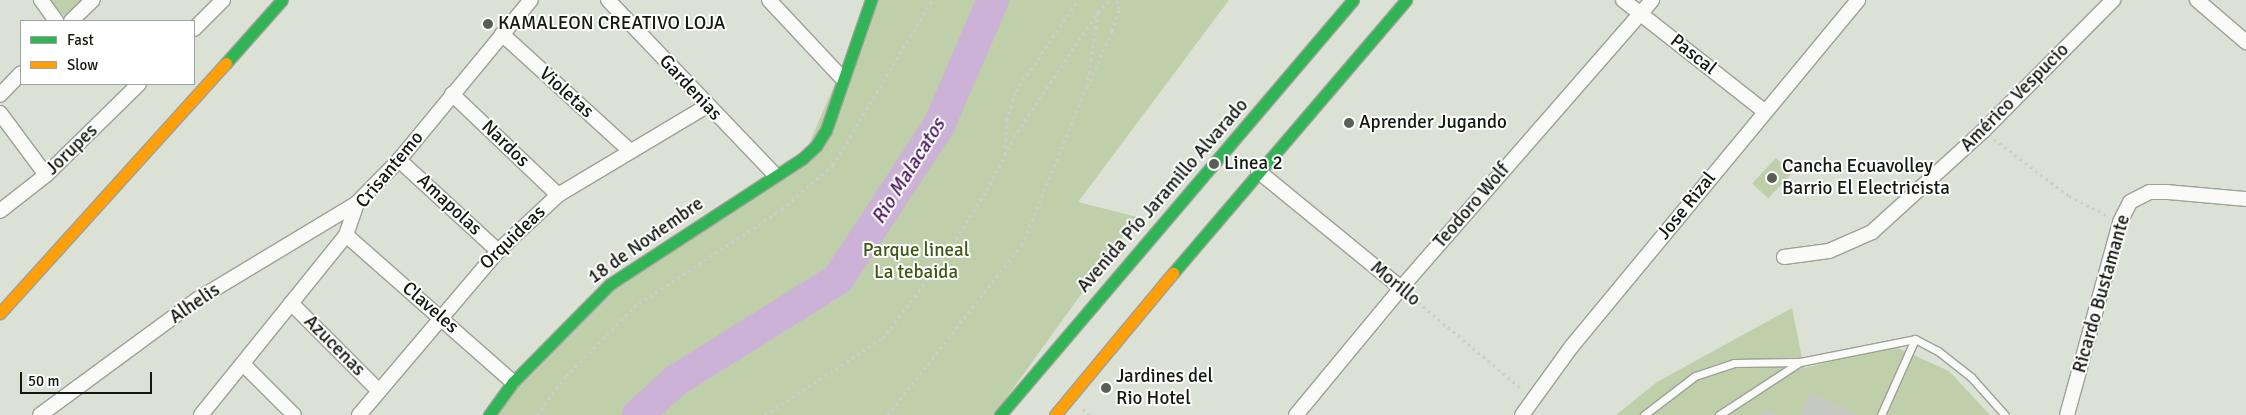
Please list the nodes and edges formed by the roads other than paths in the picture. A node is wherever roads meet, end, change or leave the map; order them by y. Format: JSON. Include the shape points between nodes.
{"nodes":[{"id":1,"x":42,"y":0,"type":"edge"},
{"id":2,"x":93,"y":0,"type":"edge"},
{"id":3,"x":223,"y":0,"type":"edge"},
{"id":4,"x":282,"y":0,"type":"edge"},
{"id":5,"x":531,"y":0,"type":"edge"},
{"id":6,"x":608,"y":0,"type":"edge"},
{"id":7,"x":769,"y":0,"type":"edge"},
{"id":8,"x":871,"y":0,"type":"edge"},
{"id":9,"x":1353,"y":0,"type":"edge"},
{"id":10,"x":1406,"y":0,"type":"edge"},
{"id":11,"x":1622,"y":0,"type":"edge"},
{"id":12,"x":1652,"y":0,"type":"edge"},
{"id":13,"x":1858,"y":0,"type":"edge"},
{"id":14,"x":2113,"y":0,"type":"edge"},
{"id":15,"x":2196,"y":0,"type":"edge"},
{"id":16,"x":1640,"y":14,"type":"junction"},
{"id":17,"x":55,"y":20,"type":"edge"},
{"id":18,"x":73,"y":20,"type":"edge"},
{"id":19,"x":195,"y":28,"type":"edge"},
{"id":20,"x":502,"y":34,"type":"junction"},
{"id":21,"x":2246,"y":42,"type":"edge"},
{"id":22,"x":20,"y":74,"type":"edge"},
{"id":23,"x":842,"y":78,"type":"junction"},
{"id":24,"x":138,"y":85,"type":"edge"},
{"id":25,"x":452,"y":94,"type":"junction"},
{"id":26,"x":0,"y":95,"type":"edge"},
{"id":27,"x":707,"y":106,"type":"junction"},
{"id":28,"x":1764,"y":111,"type":"junction"},
{"id":29,"x":0,"y":113,"type":"edge"},
{"id":30,"x":630,"y":151,"type":"junction"},
{"id":31,"x":399,"y":160,"type":"junction"},
{"id":32,"x":1258,"y":171,"type":"junction"},
{"id":33,"x":774,"y":174,"type":"junction"},
{"id":34,"x":46,"y":175,"type":"junction"},
{"id":35,"x":558,"y":195,"type":"junction"},
{"id":36,"x":2246,"y":199,"type":"edge"},
{"id":37,"x":357,"y":203,"type":"junction"},
{"id":38,"x":0,"y":211,"type":"edge"},
{"id":39,"x":346,"y":235,"type":"junction"},
{"id":40,"x":498,"y":251,"type":"junction"},
{"id":41,"x":1784,"y":258,"type":"dead end"},
{"id":42,"x":1401,"y":288,"type":"junction"},
{"id":43,"x":291,"y":303,"type":"junction"},
{"id":44,"x":0,"y":313,"type":"edge"},
{"id":45,"x":439,"y":316,"type":"junction"},
{"id":46,"x":1915,"y":339,"type":"junction"},
{"id":47,"x":1800,"y":362,"type":"junction"},
{"id":48,"x":242,"y":364,"type":"junction"},
{"id":49,"x":513,"y":382,"type":"junction"},
{"id":50,"x":377,"y":389,"type":"junction"},
{"id":51,"x":40,"y":415,"type":"edge"},
{"id":52,"x":201,"y":415,"type":"edge"},
{"id":53,"x":294,"y":415,"type":"edge"},
{"id":54,"x":358,"y":415,"type":"edge"},
{"id":55,"x":489,"y":415,"type":"edge"},
{"id":56,"x":1000,"y":415,"type":"edge"},
{"id":57,"x":1055,"y":415,"type":"edge"},
{"id":58,"x":1296,"y":415,"type":"edge"},
{"id":59,"x":1522,"y":415,"type":"edge"},
{"id":60,"x":1644,"y":415,"type":"edge"},
{"id":61,"x":1719,"y":415,"type":"edge"},
{"id":62,"x":1882,"y":415,"type":"edge"},
{"id":63,"x":2005,"y":415,"type":"edge"},
{"id":64,"x":2067,"y":415,"type":"edge"}],
"edges":[{"from":1,"to":17,"type":"street"},
{"from":2,"to":18,"type":"street"},
{"from":3,"to":19,"type":"street"},
{"from":4,"to":44,"type":"main road"},
{"from":5,"to":20,"type":"street","name":"Crisantemo"},
{"from":6,"to":27,"type":"street","name":"Gardenias"},
{"from":7,"to":23,"type":"street"},
{"from":8,"to":23,"type":"main road","name":"18 de Noviembre"},
{"from":9,"to":56,"type":"main road","name":"Avenida Pío Jaramillo Alvarado"},
{"from":10,"to":32,"type":"main road"},
{"from":11,"to":16,"type":"street","name":"Pascal"},
{"from":12,"to":16,"type":"street","name":"Teodoro Wolf"},
{"from":13,"to":28,"type":"street","name":"Jose Rizal"},
{"from":14,"to":41,"type":"street","name":"Américo Vespucio","via":[[1983,131],[1872,232],[1829,251]]},
{"from":15,"to":21,"type":"street"},
{"from":16,"to":28,"type":"street","name":"Pascal"},
{"from":16,"to":42,"type":"street","name":"Teodoro Wolf"},
{"from":20,"to":25,"type":"street","name":"Crisantemo"},
{"from":20,"to":30,"type":"street","name":"Violetas"},
{"from":22,"to":26,"type":"street"},
{"from":23,"to":33,"type":"main road","name":"18 de Noviembre","via":[[826,130],[816,146],[803,158]]},
{"from":24,"to":34,"type":"street","name":"Jorupes"},
{"from":25,"to":31,"type":"street","name":"Crisantemo"},
{"from":25,"to":35,"type":"street","name":"Nardos"},
{"from":27,"to":30,"type":"street","name":"Orquideas"},
{"from":27,"to":33,"type":"street","name":"Gardenias"},
{"from":28,"to":59,"type":"street","name":"Jose Rizal","via":[[1532,397]]},
{"from":29,"to":34,"type":"street"},
{"from":30,"to":35,"type":"street","name":"Orquideas"},
{"from":31,"to":37,"type":"street","name":"Crisantemo"},
{"from":31,"to":40,"type":"street","name":"Amapolas"},
{"from":32,"to":42,"type":"street","name":"Morillo"},
{"from":32,"to":57,"type":"main road"},
{"from":33,"to":49,"type":"main road","name":"18 de Noviembre","via":[[610,284]]},
{"from":34,"to":38,"type":"street","name":"Jorupes"},
{"from":35,"to":40,"type":"street","name":"Orquideas"},
{"from":36,"to":64,"type":"street","name":"Ricardo Bustamante","via":[[2150,192],[2130,202],[2120,222]]},
{"from":37,"to":39,"type":"street","name":"Crisantemo"},
{"from":37,"to":51,"type":"street","name":"Alhelis","via":[[198,299]]},
{"from":39,"to":43,"type":"street","name":"Crisantemo"},
{"from":39,"to":45,"type":"street","name":"Claveles"},
{"from":40,"to":45,"type":"street","name":"Orquideas"},
{"from":42,"to":58,"type":"street","name":"Teodoro Wolf"},
{"from":43,"to":48,"type":"street","name":"Crisantemo"},
{"from":43,"to":50,"type":"street","name":"Azucenas"},
{"from":45,"to":49,"type":"street","name":"Claveles"},
{"from":45,"to":50,"type":"street","name":"Orquideas"},
{"from":46,"to":47,"type":"lane"},
{"from":46,"to":62,"type":"lane"},
{"from":46,"to":63,"type":"lane","via":[[1938,351],[1971,378]]},
{"from":47,"to":60,"type":"lane","via":[[1727,365],[1696,376]]},
{"from":47,"to":61,"type":"lane"},
{"from":48,"to":52,"type":"street","name":"Crisantemo"},
{"from":48,"to":53,"type":"street"},
{"from":49,"to":55,"type":"main road","name":"18 de Noviembre"},
{"from":50,"to":54,"type":"street","name":"Orquideas"}]}
